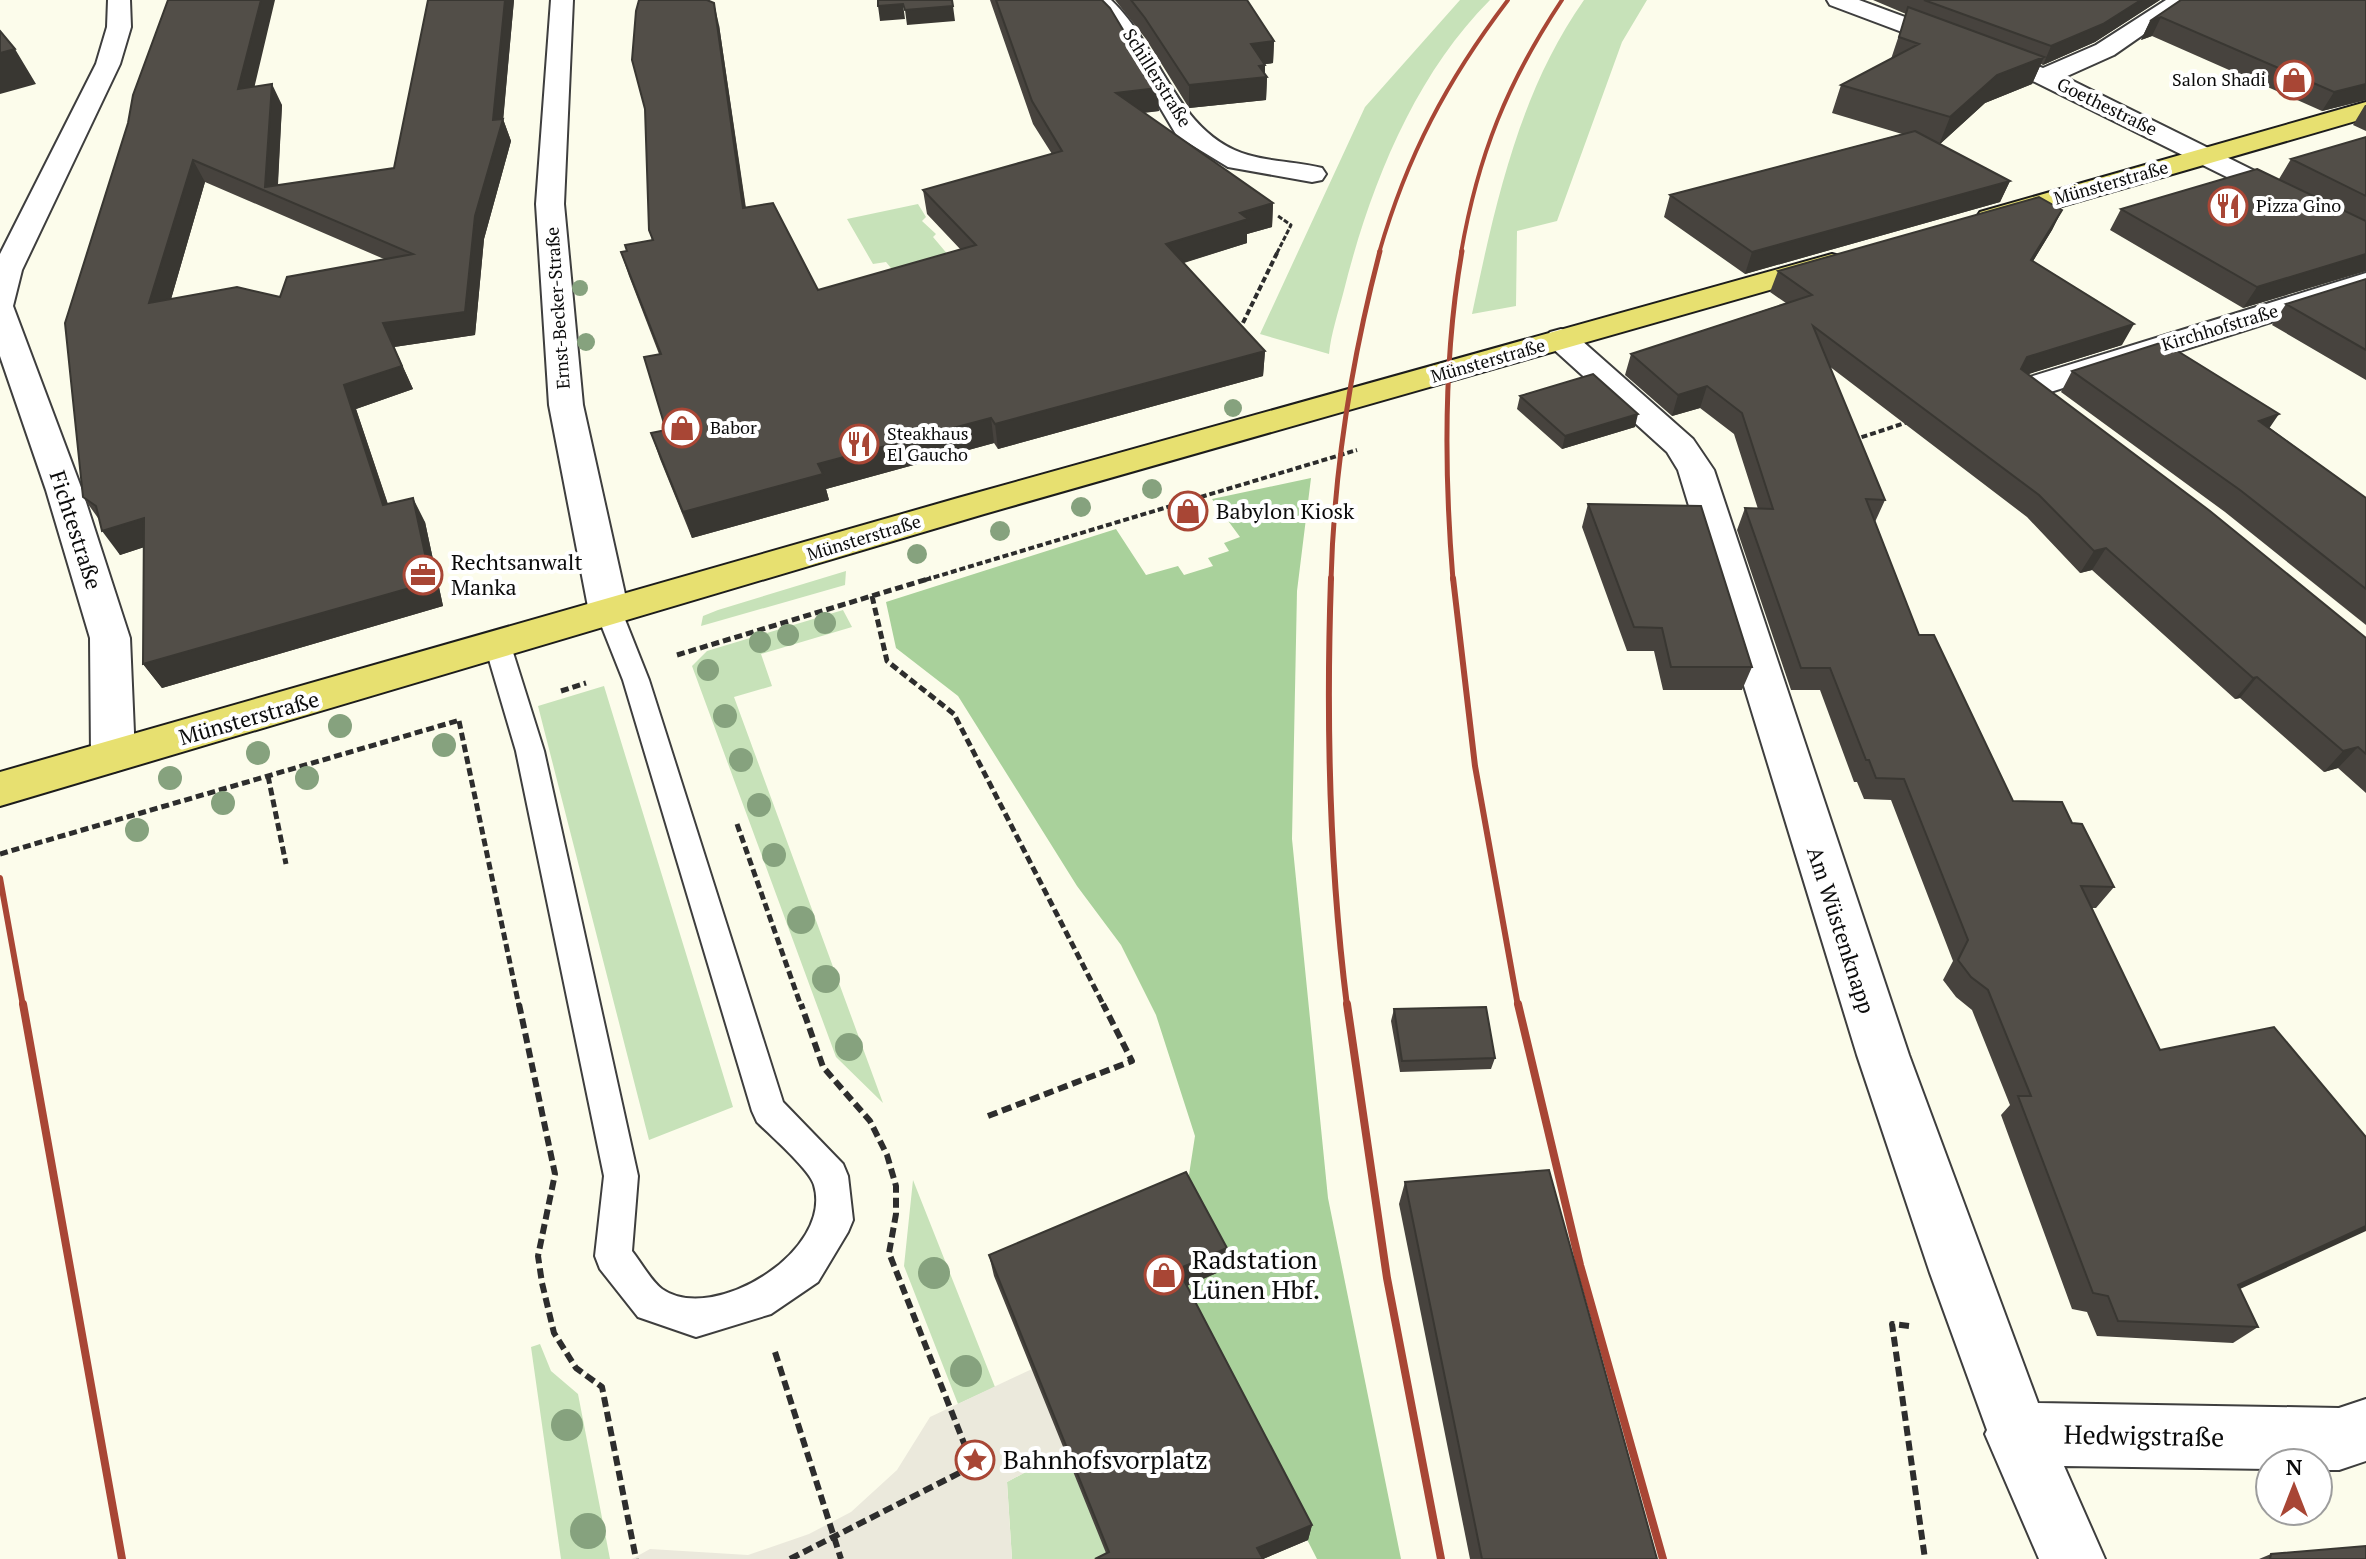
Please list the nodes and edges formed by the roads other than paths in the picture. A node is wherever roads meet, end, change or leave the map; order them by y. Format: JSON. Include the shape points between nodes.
{"nodes":[{"id":1,"x":119,"y":0,"type":"edge"},
{"id":2,"x":562,"y":0,"type":"edge"},
{"id":3,"x":1098,"y":0,"type":"edge"},
{"id":4,"x":1838,"y":0,"type":"edge"},
{"id":5,"x":2182,"y":0,"type":"edge"},
{"id":6,"x":2044,"y":77,"type":"junction"},
{"id":7,"x":2366,"y":110,"type":"edge"},
{"id":8,"x":2206,"y":156,"type":"junction"},
{"id":9,"x":1312,"y":174,"type":"dead end"},
{"id":10,"x":1966,"y":225,"type":"edge"},
{"id":11,"x":2366,"y":237,"type":"edge"},
{"id":12,"x":1861,"y":255,"type":"edge"},
{"id":13,"x":2366,"y":282,"type":"edge"},
{"id":14,"x":0,"y":303,"type":"edge"},
{"id":15,"x":0,"y":310,"type":"edge"},
{"id":16,"x":1561,"y":339,"type":"junction"},
{"id":17,"x":2063,"y":412,"type":"edge"},
{"id":18,"x":609,"y":612,"type":"junction"},
{"id":19,"x":498,"y":646,"type":"junction"},
{"id":20,"x":113,"y":756,"type":"junction"},
{"id":21,"x":0,"y":789,"type":"edge"},
{"id":22,"x":2366,"y":1430,"type":"edge"},
{"id":23,"x":2016,"y":1434,"type":"junction"},
{"id":24,"x":2072,"y":1559,"type":"edge"}],
"edges":[{"from":1,"to":14,"type":"street","via":[[119,27],[108,64],[7,270]]},
{"from":2,"to":18,"type":"street","name":"Ernst-Becker-Straße","via":[[550,204],[566,405]]},
{"from":3,"to":9,"type":"street","name":"Schillerstraße","via":[[1123,24],[1186,130],[1238,161]]},
{"from":4,"to":6,"type":"street","name":"Goethestraße"},
{"from":5,"to":6,"type":"street","via":[[2105,50]]},
{"from":6,"to":8,"type":"street","name":"Goethestraße"},
{"from":7,"to":8,"type":"main road","name":"Münsterstraße"},
{"from":8,"to":10,"type":"main road","name":"Münsterstraße"},
{"from":8,"to":11,"type":"street","name":"Goethestraße"},
{"from":12,"to":16,"type":"main road","name":"Münsterstraße"},
{"from":13,"to":17,"type":"street","name":"Kirchhofstraße","via":[[2029,388]]},
{"from":15,"to":20,"type":"street","name":"Fichtestraße","via":[[110,638]]},
{"from":16,"to":18,"type":"main road","name":"Münsterstraße"},
{"from":16,"to":23,"type":"street","name":"Am Wüstenknapp","via":[[1681,446],[1696,470],[1756,670]]},
{"from":18,"to":19,"type":"main road","name":"Münsterstraße"},
{"from":18,"to":19,"type":"lane","via":[[636,680],[769,1111],[831,1176],[835,1220],[805,1269],[758,1301],[696,1318],[651,1304],[613,1256],[621,1176],[530,751]]},
{"from":19,"to":20,"type":"main road","name":"Münsterstraße"},
{"from":20,"to":21,"type":"main road","name":"Münsterstraße"},
{"from":22,"to":23,"type":"street","name":"Hedwigstraße","via":[[2339,1439]]},
{"from":23,"to":24,"type":"street","name":"Am Wüstenknapp"}]}
